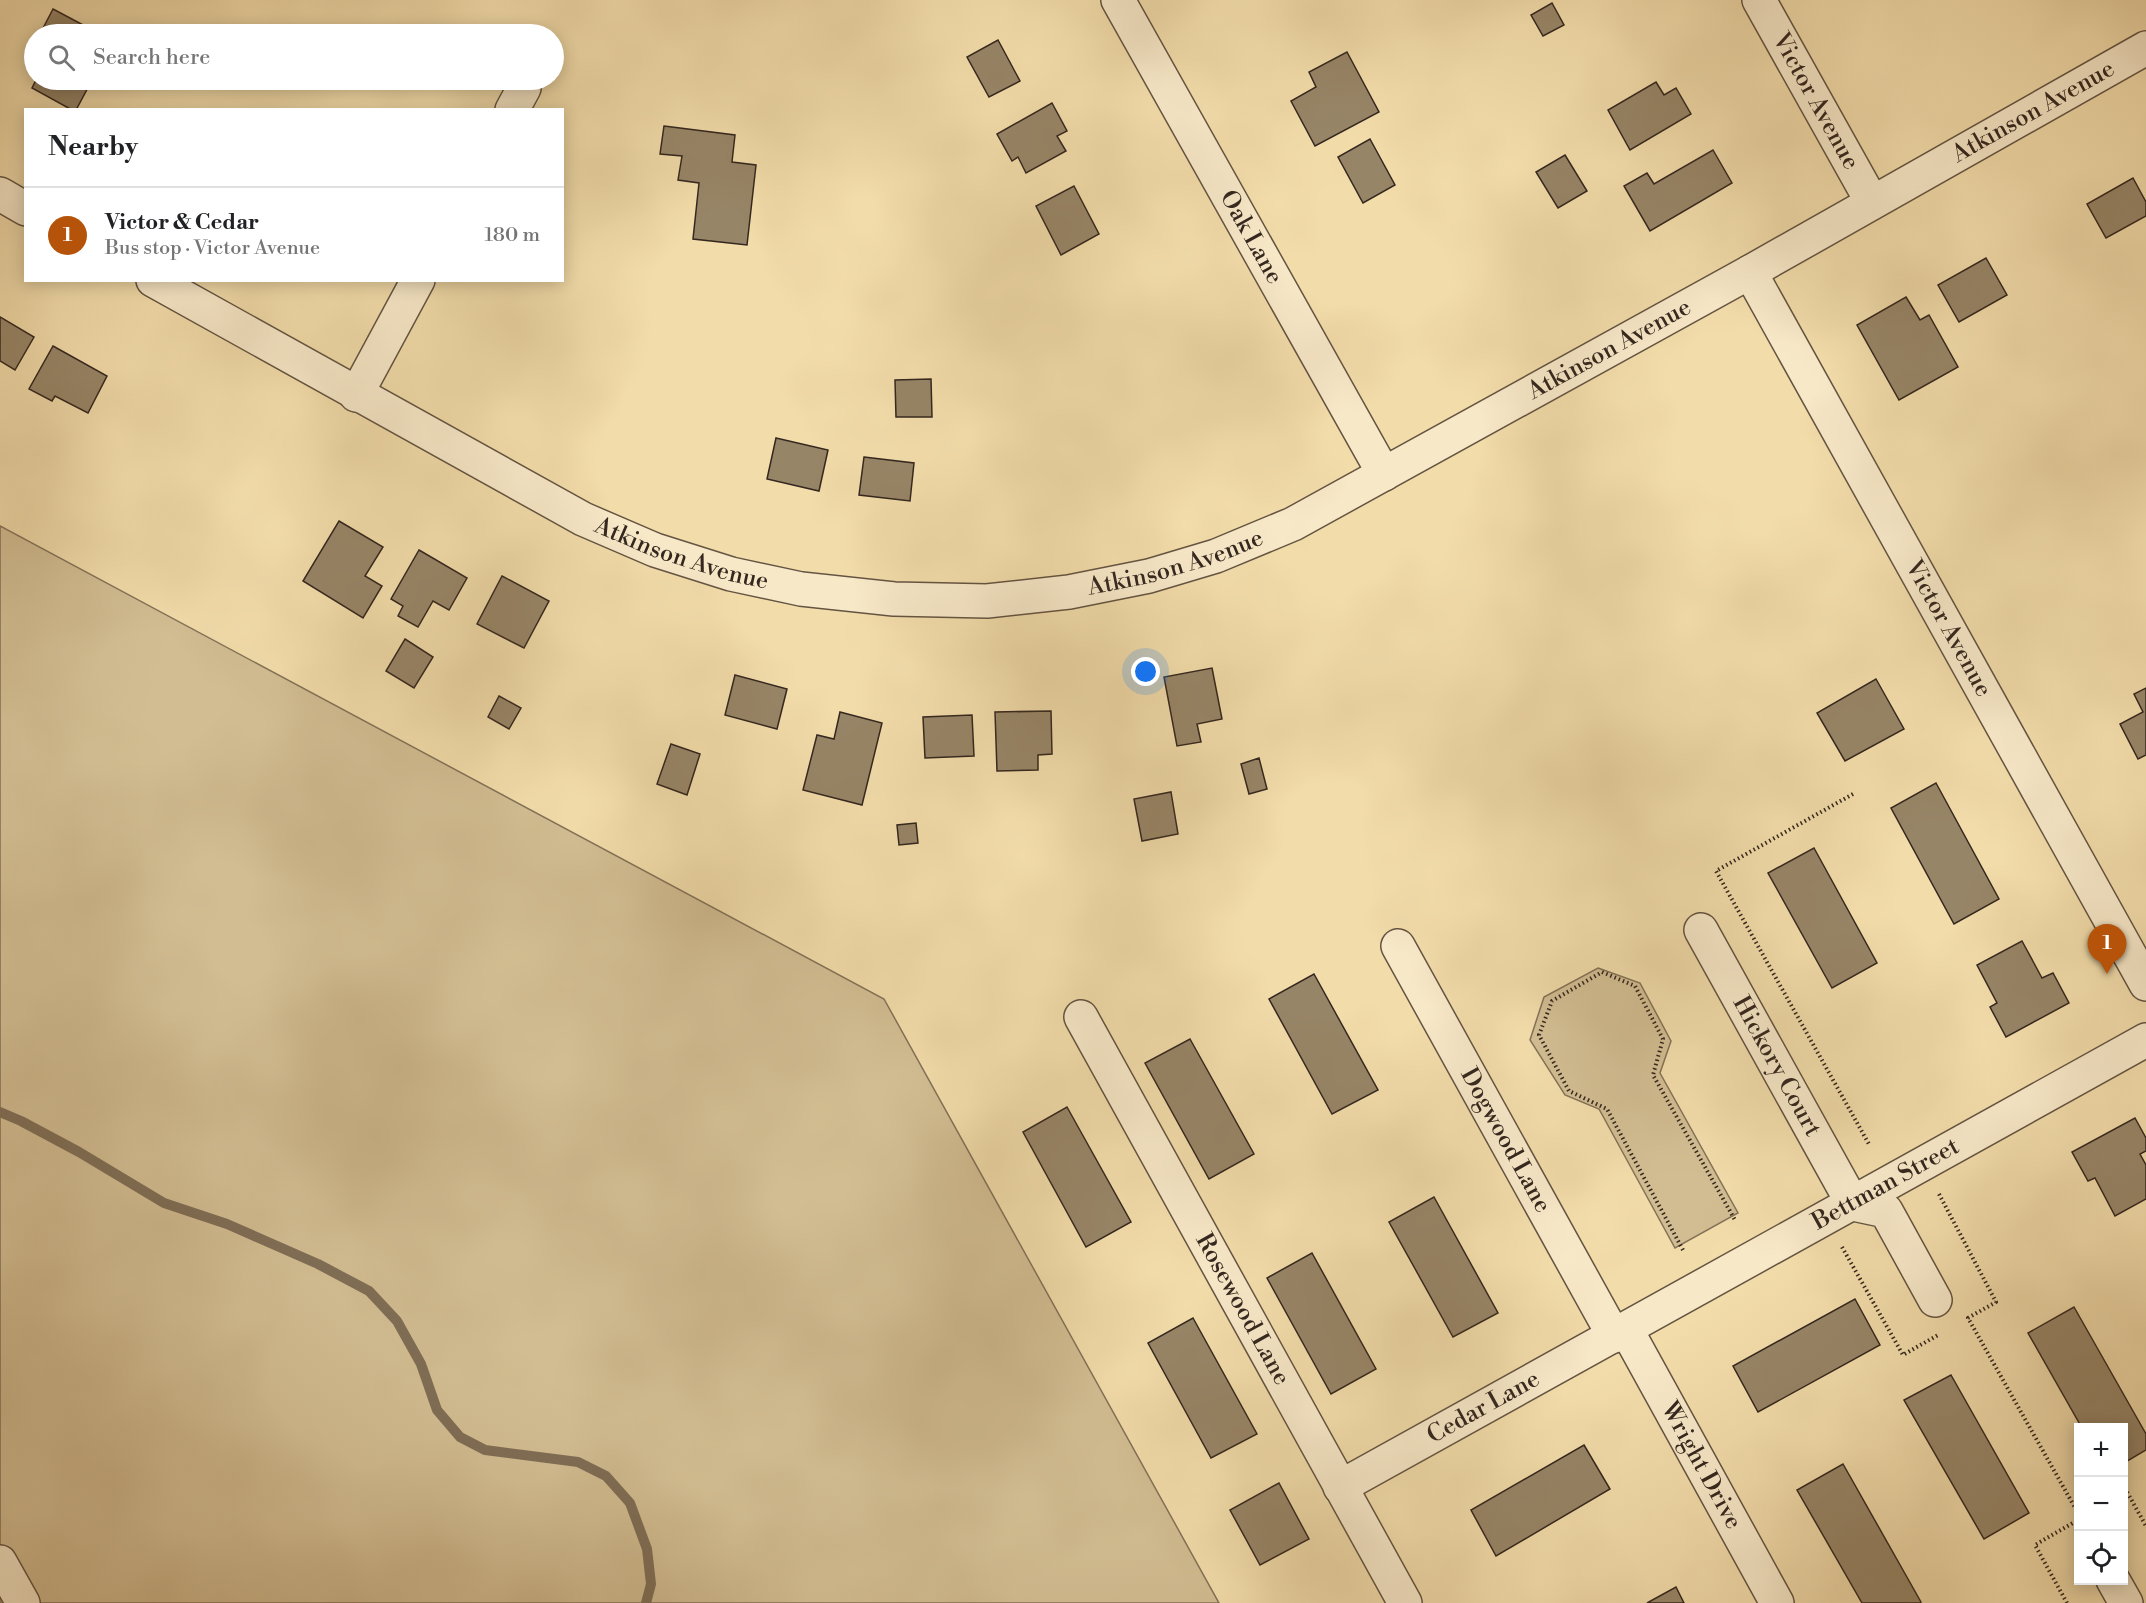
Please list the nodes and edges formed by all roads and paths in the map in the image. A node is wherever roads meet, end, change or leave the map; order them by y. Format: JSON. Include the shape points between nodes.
{"nodes":[{"id":1,"x":1118,"y":0,"type":"edge"},
{"id":2,"x":1759,"y":0,"type":"edge"},
{"id":3,"x":2146,"y":48,"type":"edge"},
{"id":4,"x":0,"y":194,"type":"edge"},
{"id":5,"x":1872,"y":202,"type":"junction"},
{"id":6,"x":24,"y":208,"type":"edge"},
{"id":7,"x":1750,"y":272,"type":"junction"},
{"id":8,"x":157,"y":282,"type":"edge"},
{"id":9,"x":417,"y":282,"type":"edge"},
{"id":10,"x":356,"y":395,"type":"junction"},
{"id":11,"x":1384,"y":474,"type":"junction"},
{"id":12,"x":1853,"y":794,"type":"dead end"},
{"id":13,"x":1701,"y":930,"type":"dead end"},
{"id":14,"x":1398,"y":946,"type":"dead end"},
{"id":15,"x":2146,"y":984,"type":"edge"},
{"id":16,"x":1081,"y":1017,"type":"dead end"},
{"id":17,"x":2146,"y":1040,"type":"edge"},
{"id":18,"x":1870,"y":1146,"type":"dead end"},
{"id":19,"x":1937,"y":1190,"type":"dead end"},
{"id":20,"x":1853,"y":1204,"type":"junction"},
{"id":21,"x":1735,"y":1220,"type":"dead end"},
{"id":22,"x":1840,"y":1244,"type":"dead end"},
{"id":23,"x":1683,"y":1250,"type":"dead end"},
{"id":24,"x":1935,"y":1300,"type":"dead end"},
{"id":25,"x":1620,"y":1333,"type":"junction"},
{"id":26,"x":1904,"y":1354,"type":"dead end"},
{"id":27,"x":1340,"y":1487,"type":"junction"},
{"id":28,"x":2128,"y":1494,"type":"edge"},
{"id":29,"x":2074,"y":1504,"type":"edge"},
{"id":30,"x":2074,"y":1523,"type":"edge"},
{"id":31,"x":2146,"y":1526,"type":"edge"},
{"id":32,"x":0,"y":1562,"type":"edge"},
{"id":33,"x":2115,"y":1585,"type":"edge"},
{"id":34,"x":23,"y":1603,"type":"edge"},
{"id":35,"x":1405,"y":1603,"type":"edge"},
{"id":36,"x":1778,"y":1603,"type":"edge"},
{"id":37,"x":2067,"y":1603,"type":"edge"},
{"id":38,"x":2126,"y":1603,"type":"edge"}],
"edges":[{"from":1,"to":11,"type":"street","name":"Oak Lane"},
{"from":2,"to":5,"type":"street","name":"Victor Avenue"},
{"from":3,"to":5,"type":"street","name":"Atkinson Avenue"},
{"from":4,"to":6,"type":"street"},
{"from":5,"to":7,"type":"street","name":"Atkinson Avenue"},
{"from":7,"to":11,"type":"street","name":"Atkinson Avenue"},
{"from":7,"to":15,"type":"street","name":"Victor Avenue"},
{"from":8,"to":10,"type":"street","name":"Atkinson Avenue"},
{"from":9,"to":10,"type":"street"},
{"from":10,"to":11,"type":"street","name":"Atkinson Avenue","via":[[583,519],[655,550],[731,574],[801,589],[894,600],[987,601],[1069,592],[1149,576],[1216,555],[1293,524]]},
{"from":12,"to":18,"type":"path","via":[[1716,871]]},
{"from":13,"to":20,"type":"street","name":"Hickory Court"},
{"from":14,"to":25,"type":"street","name":"Dogwood Lane"},
{"from":16,"to":27,"type":"street","name":"Rosewood Lane"},
{"from":17,"to":20,"type":"street","name":"Bettman Street"},
{"from":19,"to":29,"type":"path","via":[[1996,1302],[1968,1318]]},
{"from":20,"to":24,"type":"street","via":[[1886,1212]]},
{"from":20,"to":25,"type":"street","name":"Bettman Street"},
{"from":21,"to":23,"type":"path","via":[[1653,1075],[1663,1039],[1635,986],[1602,972],[1552,1001],[1539,1035],[1569,1091],[1607,1108]]},
{"from":22,"to":26,"type":"path"},
{"from":25,"to":27,"type":"street","name":"Cedar Lane"},
{"from":25,"to":36,"type":"street","name":"Wright Drive"},
{"from":27,"to":35,"type":"street","name":"Rosewood Lane"},
{"from":28,"to":31,"type":"path"},
{"from":30,"to":37,"type":"path","via":[[2035,1545]]},
{"from":32,"to":34,"type":"street"},
{"from":33,"to":38,"type":"street"}]}
